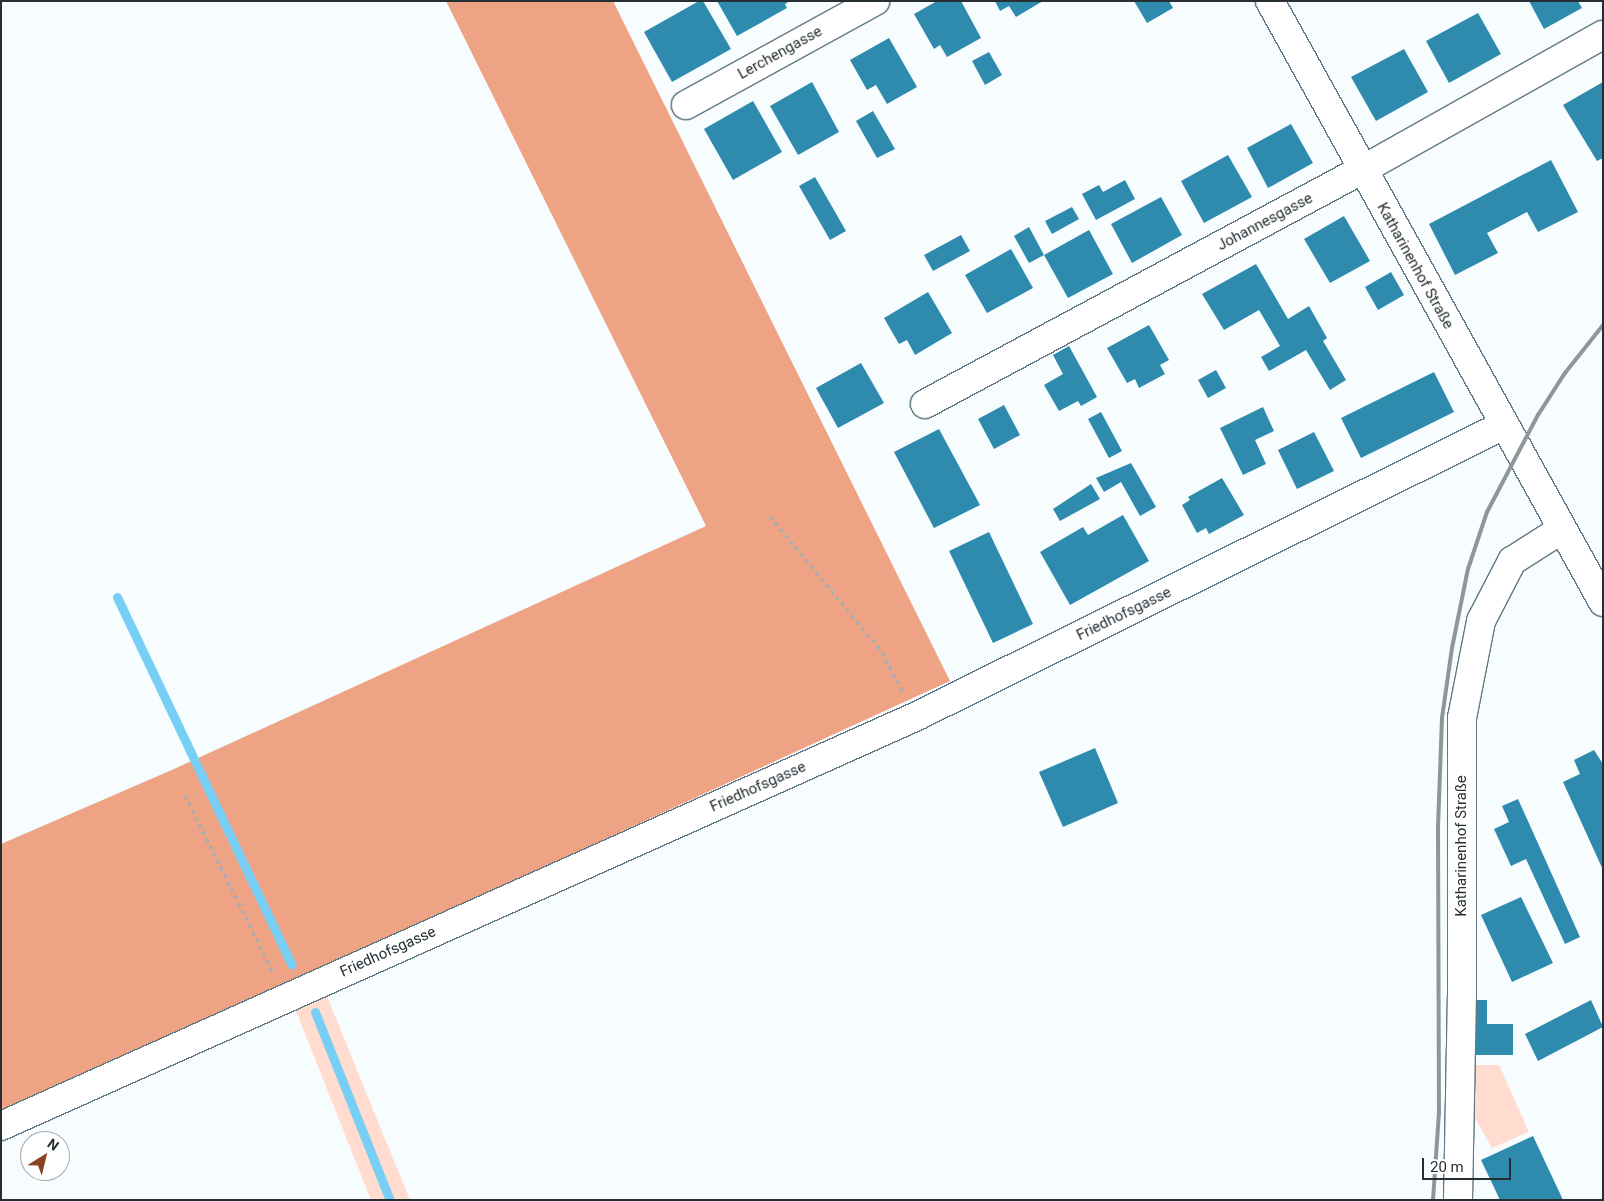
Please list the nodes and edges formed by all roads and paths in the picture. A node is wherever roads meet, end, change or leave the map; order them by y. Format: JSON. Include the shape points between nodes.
{"nodes":[{"id":1,"x":875,"y":1,"type":"edge"},
{"id":2,"x":1270,"y":1,"type":"edge"},
{"id":3,"x":1603,"y":36,"type":"edge"},
{"id":4,"x":686,"y":105,"type":"dead end"},
{"id":5,"x":1362,"y":170,"type":"junction"},
{"id":6,"x":925,"y":404,"type":"dead end"},
{"id":7,"x":1504,"y":425,"type":"junction"},
{"id":8,"x":770,"y":516,"type":"dead end"},
{"id":9,"x":1562,"y":530,"type":"junction"},
{"id":10,"x":1603,"y":602,"type":"edge"},
{"id":11,"x":916,"y":716,"type":"junction"},
{"id":12,"x":185,"y":795,"type":"dead end"},
{"id":13,"x":286,"y":997,"type":"junction"},
{"id":14,"x":1,"y":1126,"type":"edge"},
{"id":15,"x":1458,"y":1200,"type":"edge"}],
"edges":[{"from":1,"to":4,"type":"street","name":"Lerchengasse"},
{"from":2,"to":5,"type":"street","name":"Katharinenhof Straße"},
{"from":3,"to":5,"type":"street","name":"Johannesgasse"},
{"from":5,"to":6,"type":"street","name":"Johannesgasse"},
{"from":5,"to":7,"type":"street","name":"Katharinenhof Straße"},
{"from":7,"to":9,"type":"street","name":"Katharinenhof Straße"},
{"from":7,"to":11,"type":"street","name":"Friedhofsgasse"},
{"from":8,"to":11,"type":"path","via":[[882,652]]},
{"from":9,"to":10,"type":"street","name":"Katharinenhof Straße"},
{"from":9,"to":15,"type":"street","name":"Katharinenhof Straße","via":[[1512,561],[1480,621],[1462,718]]},
{"from":11,"to":13,"type":"street","name":"Friedhofsgasse"},
{"from":12,"to":13,"type":"path"},
{"from":13,"to":14,"type":"street","name":"Friedhofsgasse"}]}
